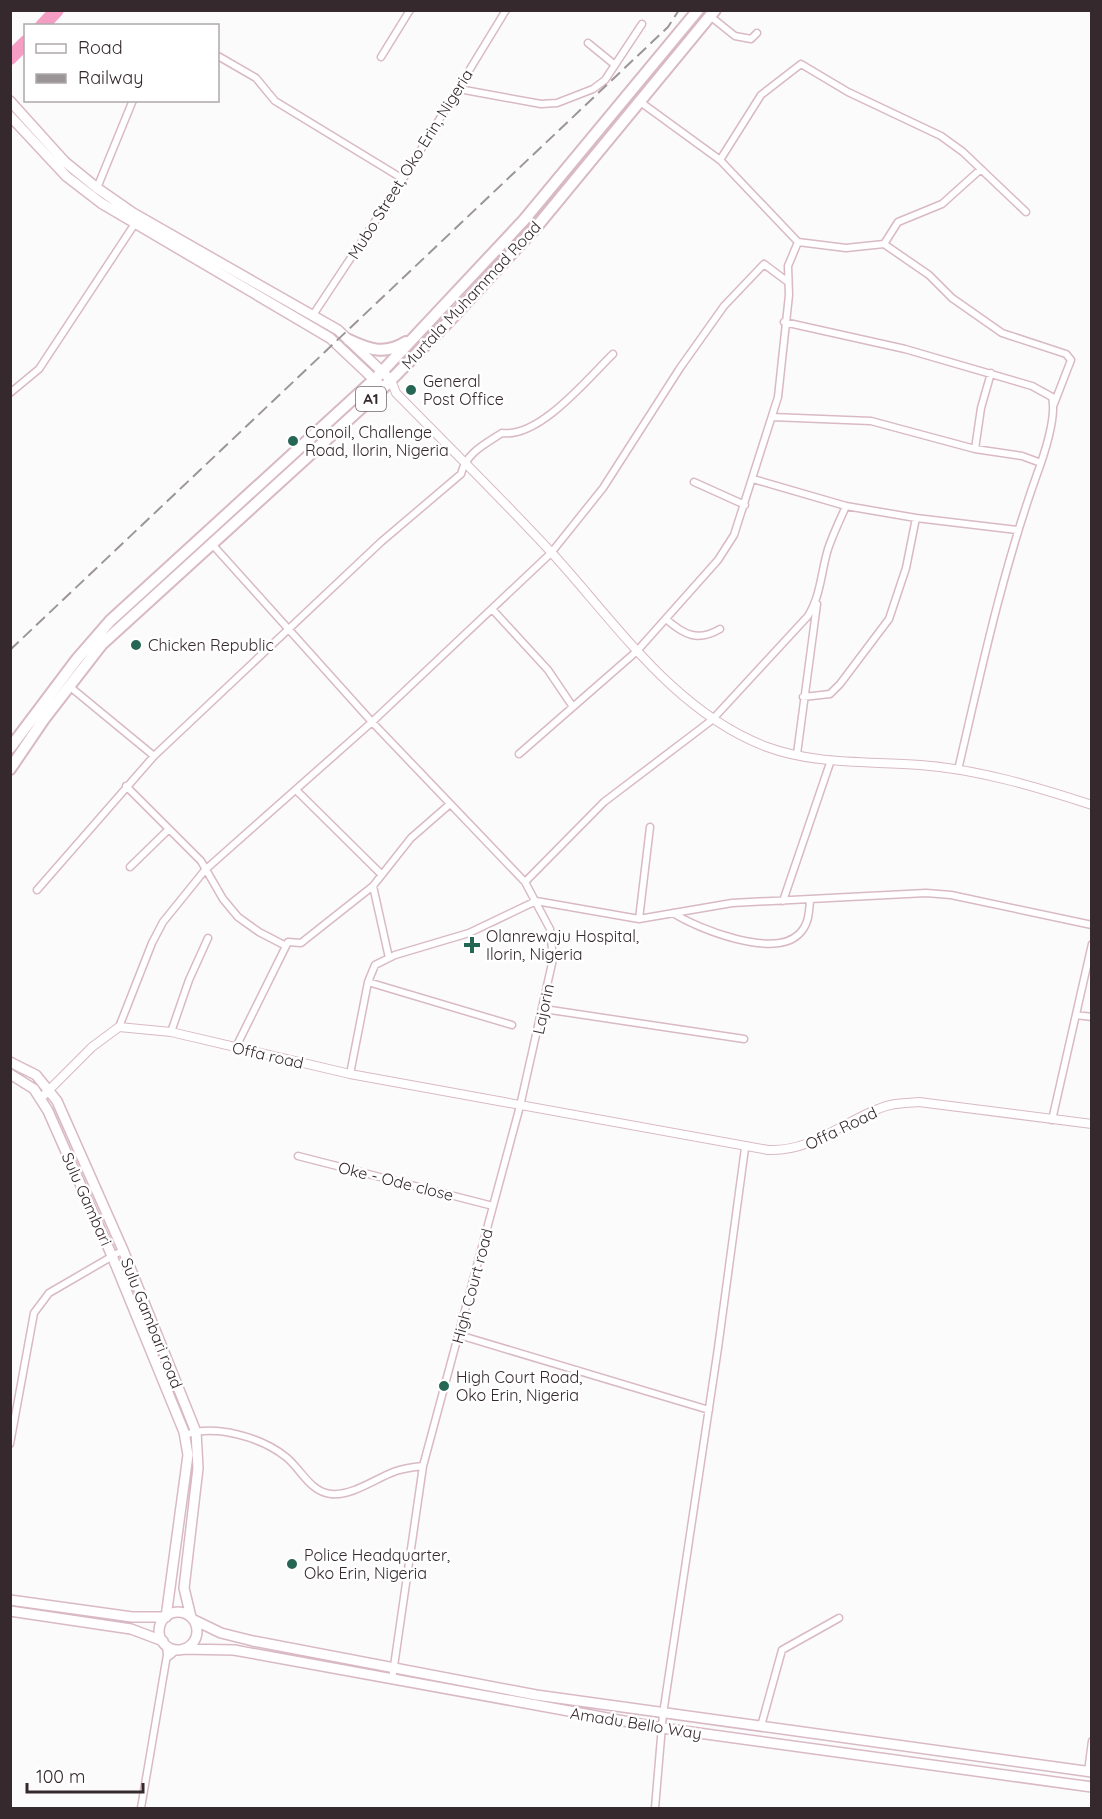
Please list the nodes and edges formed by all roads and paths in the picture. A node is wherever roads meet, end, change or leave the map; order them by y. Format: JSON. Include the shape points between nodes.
{"nodes":[{"id":1,"x":410,"y":10,"type":"edge"},
{"id":2,"x":698,"y":10,"type":"edge"},
{"id":3,"x":502,"y":12,"type":"edge"},
{"id":4,"x":712,"y":13,"type":"edge"},
{"id":5,"x":642,"y":24,"type":"dead end"},
{"id":6,"x":757,"y":33,"type":"dead end"},
{"id":7,"x":588,"y":43,"type":"dead end"},
{"id":8,"x":219,"y":57,"type":"edge"},
{"id":9,"x":381,"y":57,"type":"dead end"},
{"id":10,"x":615,"y":65,"type":"junction"},
{"id":11,"x":459,"y":89,"type":"junction"},
{"id":12,"x":10,"y":101,"type":"edge"},
{"id":13,"x":638,"y":101,"type":"junction"},
{"id":14,"x":132,"y":102,"type":"edge"},
{"id":15,"x":10,"y":116,"type":"edge"},
{"id":16,"x":720,"y":160,"type":"junction"},
{"id":17,"x":981,"y":169,"type":"junction"},
{"id":18,"x":403,"y":179,"type":"junction"},
{"id":19,"x":97,"y":188,"type":"junction"},
{"id":20,"x":1026,"y":212,"type":"dead end"},
{"id":21,"x":134,"y":225,"type":"junction"},
{"id":22,"x":798,"y":242,"type":"junction"},
{"id":23,"x":884,"y":244,"type":"junction"},
{"id":24,"x":788,"y":282,"type":"junction"},
{"id":25,"x":313,"y":315,"type":"junction"},
{"id":26,"x":784,"y":322,"type":"junction"},
{"id":27,"x":421,"y":332,"type":"junction"},
{"id":28,"x":349,"y":340,"type":"junction"},
{"id":29,"x":613,"y":354,"type":"dead end"},
{"id":30,"x":990,"y":374,"type":"junction"},
{"id":31,"x":382,"y":380,"type":"junction"},
{"id":32,"x":10,"y":393,"type":"edge"},
{"id":33,"x":1054,"y":405,"type":"junction"},
{"id":34,"x":772,"y":417,"type":"junction"},
{"id":35,"x":975,"y":449,"type":"junction"},
{"id":36,"x":464,"y":462,"type":"junction"},
{"id":37,"x":1041,"y":463,"type":"junction"},
{"id":38,"x":753,"y":479,"type":"junction"},
{"id":39,"x":694,"y":482,"type":"dead end"},
{"id":40,"x":745,"y":505,"type":"junction"},
{"id":41,"x":846,"y":506,"type":"junction"},
{"id":42,"x":916,"y":518,"type":"junction"},
{"id":43,"x":1017,"y":530,"type":"junction"},
{"id":44,"x":211,"y":542,"type":"junction"},
{"id":45,"x":551,"y":553,"type":"junction"},
{"id":46,"x":818,"y":597,"type":"junction"},
{"id":47,"x":492,"y":609,"type":"junction"},
{"id":48,"x":666,"y":620,"type":"junction"},
{"id":49,"x":720,"y":629,"type":"dead end"},
{"id":50,"x":290,"y":630,"type":"junction"},
{"id":51,"x":637,"y":651,"type":"junction"},
{"id":52,"x":69,"y":686,"type":"junction"},
{"id":53,"x":803,"y":697,"type":"junction"},
{"id":54,"x":573,"y":707,"type":"junction"},
{"id":55,"x":40,"y":716,"type":"junction"},
{"id":56,"x":712,"y":720,"type":"junction"},
{"id":57,"x":372,"y":722,"type":"junction"},
{"id":58,"x":10,"y":748,"type":"edge"},
{"id":59,"x":519,"y":754,"type":"dead end"},
{"id":60,"x":797,"y":754,"type":"junction"},
{"id":61,"x":154,"y":756,"type":"junction"},
{"id":62,"x":10,"y":758,"type":"edge"},
{"id":63,"x":831,"y":760,"type":"junction"},
{"id":64,"x":10,"y":768,"type":"edge"},
{"id":65,"x":958,"y":770,"type":"junction"},
{"id":66,"x":126,"y":786,"type":"junction"},
{"id":67,"x":296,"y":790,"type":"junction"},
{"id":68,"x":450,"y":804,"type":"junction"},
{"id":69,"x":1092,"y":805,"type":"edge"},
{"id":70,"x":650,"y":827,"type":"dead end"},
{"id":71,"x":170,"y":829,"type":"junction"},
{"id":72,"x":130,"y":867,"type":"dead end"},
{"id":73,"x":205,"y":870,"type":"junction"},
{"id":74,"x":381,"y":874,"type":"junction"},
{"id":75,"x":525,"y":882,"type":"junction"},
{"id":76,"x":373,"y":886,"type":"junction"},
{"id":77,"x":37,"y":890,"type":"dead end"},
{"id":78,"x":810,"y":900,"type":"junction"},
{"id":79,"x":537,"y":901,"type":"junction"},
{"id":80,"x":783,"y":901,"type":"junction"},
{"id":81,"x":673,"y":913,"type":"junction"},
{"id":82,"x":639,"y":919,"type":"junction"},
{"id":83,"x":1092,"y":925,"type":"edge"},
{"id":84,"x":208,"y":938,"type":"dead end"},
{"id":85,"x":1092,"y":944,"type":"edge"},
{"id":86,"x":286,"y":946,"type":"junction"},
{"id":87,"x":389,"y":958,"type":"junction"},
{"id":88,"x":368,"y":982,"type":"junction"},
{"id":89,"x":544,"y":1009,"type":"junction"},
{"id":90,"x":1076,"y":1015,"type":"junction"},
{"id":91,"x":1092,"y":1017,"type":"edge"},
{"id":92,"x":512,"y":1025,"type":"dead end"},
{"id":93,"x":119,"y":1027,"type":"junction"},
{"id":94,"x":171,"y":1032,"type":"junction"},
{"id":95,"x":744,"y":1040,"type":"dead end"},
{"id":96,"x":236,"y":1047,"type":"junction"},
{"id":97,"x":10,"y":1062,"type":"edge"},
{"id":98,"x":10,"y":1074,"type":"edge"},
{"id":99,"x":350,"y":1074,"type":"junction"},
{"id":100,"x":50,"y":1090,"type":"junction"},
{"id":101,"x":41,"y":1098,"type":"junction"},
{"id":102,"x":520,"y":1106,"type":"junction"},
{"id":103,"x":1052,"y":1120,"type":"junction"},
{"id":104,"x":1092,"y":1124,"type":"edge"},
{"id":105,"x":745,"y":1148,"type":"junction"},
{"id":106,"x":298,"y":1156,"type":"dead end"},
{"id":107,"x":493,"y":1206,"type":"junction"},
{"id":108,"x":123,"y":1250,"type":"junction"},
{"id":109,"x":112,"y":1256,"type":"junction"},
{"id":110,"x":459,"y":1335,"type":"junction"},
{"id":111,"x":709,"y":1410,"type":"junction"},
{"id":112,"x":196,"y":1431,"type":"junction"},
{"id":113,"x":185,"y":1435,"type":"junction"},
{"id":114,"x":10,"y":1444,"type":"edge"},
{"id":115,"x":423,"y":1466,"type":"junction"},
{"id":116,"x":10,"y":1600,"type":"edge"},
{"id":117,"x":10,"y":1611,"type":"edge"},
{"id":118,"x":166,"y":1617,"type":"junction"},
{"id":119,"x":839,"y":1617,"type":"dead end"},
{"id":120,"x":192,"y":1619,"type":"junction"},
{"id":121,"x":164,"y":1643,"type":"junction"},
{"id":122,"x":180,"y":1649,"type":"junction"},
{"id":123,"x":165,"y":1661,"type":"junction"},
{"id":124,"x":394,"y":1669,"type":"junction"},
{"id":125,"x":392,"y":1680,"type":"junction"},
{"id":126,"x":663,"y":1714,"type":"junction"},
{"id":127,"x":761,"y":1726,"type":"junction"},
{"id":128,"x":662,"y":1728,"type":"junction"},
{"id":129,"x":1092,"y":1740,"type":"edge"},
{"id":130,"x":1090,"y":1772,"type":"edge"},
{"id":131,"x":1092,"y":1787,"type":"edge"},
{"id":132,"x":141,"y":1809,"type":"edge"},
{"id":133,"x":655,"y":1809,"type":"edge"}],
"edges":[{"from":1,"to":9,"type":"street"},
{"from":2,"to":27,"type":"highway","name":"Murtala Muhammad Road","number":"A1","via":[[524,220]]},
{"from":3,"to":11,"type":"street","name":"Mubo Street, Oko Erin, Nigeria"},
{"from":4,"to":6,"type":"street","via":[[742,39],[751,39]]},
{"from":4,"to":13,"type":"highway","name":"Murtala Muhammad Road","number":"A1"},
{"from":5,"to":10,"type":"street"},
{"from":7,"to":10,"type":"street"},
{"from":8,"to":18,"type":"street","via":[[256,78],[275,101]]},
{"from":10,"to":11,"type":"street","via":[[593,89],[557,103],[541,104]]},
{"from":11,"to":18,"type":"street","name":"Mubo Street, Oko Erin, Nigeria"},
{"from":12,"to":19,"type":"main road","via":[[67,164]]},
{"from":13,"to":16,"type":"street"},
{"from":13,"to":31,"type":"highway","name":"Murtala Muhammad Road","number":"A1","via":[[537,225]]},
{"from":14,"to":19,"type":"street"},
{"from":15,"to":21,"type":"main road","via":[[66,176]]},
{"from":16,"to":17,"type":"street","via":[[761,95],[801,64],[848,92],[941,136]]},
{"from":16,"to":22,"type":"street"},
{"from":17,"to":20,"type":"street"},
{"from":17,"to":23,"type":"street","via":[[942,204],[898,222]]},
{"from":18,"to":25,"type":"street","name":"Mubo Street, Oko Erin, Nigeria"},
{"from":19,"to":25,"type":"main road","via":[[133,213]]},
{"from":21,"to":31,"type":"main road","via":[[330,338]]},
{"from":21,"to":32,"type":"street","via":[[39,369]]},
{"from":22,"to":23,"type":"street","via":[[846,248]]},
{"from":22,"to":24,"type":"street","via":[[788,266]]},
{"from":23,"to":33,"type":"street","via":[[1002,333],[1066,354],[1071,367]]},
{"from":24,"to":26,"type":"street"},
{"from":24,"to":45,"type":"street","via":[[764,264],[724,306],[603,488]]},
{"from":25,"to":28,"type":"main road"},
{"from":26,"to":30,"type":"street","via":[[905,349]]},
{"from":26,"to":34,"type":"street","via":[[778,397]]},
{"from":27,"to":28,"type":"highway","via":[[398,347],[382,351]]},
{"from":27,"to":31,"type":"highway","name":"Murtala Muhammad Road","number":"A1"},
{"from":28,"to":31,"type":"main road"},
{"from":29,"to":36,"type":"street","via":[[544,418],[515,435],[502,433]]},
{"from":30,"to":33,"type":"street","via":[[1032,386],[1052,397]]},
{"from":30,"to":35,"type":"street"},
{"from":31,"to":36,"type":"street"},
{"from":31,"to":44,"type":"highway","name":"Murtala Muhammad Road","number":"A1"},
{"from":31,"to":55,"type":"highway","name":"Murtala Muhammad Road","number":"A1","via":[[110,621]]},
{"from":33,"to":37,"type":"street"},
{"from":34,"to":35,"type":"street","via":[[871,422]]},
{"from":34,"to":38,"type":"street"},
{"from":35,"to":37,"type":"street"},
{"from":36,"to":45,"type":"street"},
{"from":36,"to":50,"type":"street","via":[[461,474],[381,542]]},
{"from":37,"to":43,"type":"street"},
{"from":38,"to":40,"type":"street"},
{"from":38,"to":41,"type":"street"},
{"from":39,"to":40,"type":"street"},
{"from":40,"to":48,"type":"street","via":[[734,535],[718,560]]},
{"from":41,"to":42,"type":"street"},
{"from":41,"to":46,"type":"street","via":[[828,548]]},
{"from":42,"to":43,"type":"street"},
{"from":42,"to":53,"type":"street","via":[[906,568],[888,619],[830,694]]},
{"from":43,"to":65,"type":"street"},
{"from":44,"to":50,"type":"street","name":"Lajorin"},
{"from":44,"to":52,"type":"highway","name":"Murtala Muhammad Road","number":"A1","via":[[116,629]]},
{"from":45,"to":47,"type":"street"},
{"from":45,"to":51,"type":"street"},
{"from":46,"to":53,"type":"street"},
{"from":46,"to":56,"type":"street","via":[[808,616]]},
{"from":47,"to":54,"type":"street","via":[[548,670]]},
{"from":47,"to":57,"type":"street"},
{"from":48,"to":49,"type":"street","via":[[690,636],[709,636]]},
{"from":48,"to":51,"type":"street"},
{"from":50,"to":57,"type":"street","name":"Lajorin"},
{"from":50,"to":61,"type":"street"},
{"from":51,"to":54,"type":"street"},
{"from":51,"to":56,"type":"street"},
{"from":52,"to":55,"type":"highway","name":"Murtala Muhammad Road","number":"A1"},
{"from":52,"to":61,"type":"street"},
{"from":53,"to":60,"type":"street"},
{"from":54,"to":59,"type":"street"},
{"from":55,"to":58,"type":"highway","name":"Murtala Muhammad Road","number":"A1"},
{"from":55,"to":62,"type":"highway","name":"Murtala Muhammad Road"},
{"from":55,"to":64,"type":"highway"},
{"from":56,"to":60,"type":"street","via":[[767,747]]},
{"from":56,"to":75,"type":"street","via":[[604,802]]},
{"from":57,"to":67,"type":"street"},
{"from":57,"to":68,"type":"street","name":"Lajorin"},
{"from":60,"to":63,"type":"street"},
{"from":61,"to":66,"type":"street"},
{"from":63,"to":65,"type":"street"},
{"from":63,"to":80,"type":"street"},
{"from":65,"to":69,"type":"street"},
{"from":66,"to":71,"type":"street"},
{"from":66,"to":77,"type":"street"},
{"from":67,"to":73,"type":"street"},
{"from":67,"to":74,"type":"street"},
{"from":68,"to":74,"type":"street","via":[[417,832]]},
{"from":68,"to":75,"type":"street","name":"Lajorin"},
{"from":70,"to":82,"type":"street"},
{"from":71,"to":72,"type":"street"},
{"from":71,"to":73,"type":"street"},
{"from":73,"to":86,"type":"street","via":[[238,917]]},
{"from":73,"to":93,"type":"street","via":[[164,922]]},
{"from":74,"to":76,"type":"street"},
{"from":75,"to":79,"type":"street","name":"Lajorin"},
{"from":76,"to":86,"type":"street","via":[[301,943],[288,942]]},
{"from":76,"to":87,"type":"street"},
{"from":78,"to":80,"type":"street"},
{"from":78,"to":81,"type":"street","via":[[805,927],[790,941],[780,942],[749,941],[708,931]]},
{"from":78,"to":83,"type":"street","via":[[951,895]]},
{"from":79,"to":82,"type":"street"},
{"from":79,"to":87,"type":"street","via":[[469,933]]},
{"from":79,"to":89,"type":"street","name":"Lajorin","via":[[554,946]]},
{"from":80,"to":81,"type":"street","via":[[705,906]]},
{"from":81,"to":82,"type":"street"},
{"from":84,"to":94,"type":"street"},
{"from":85,"to":90,"type":"street"},
{"from":86,"to":96,"type":"street"},
{"from":87,"to":88,"type":"street","via":[[375,965]]},
{"from":88,"to":92,"type":"street"},
{"from":88,"to":99,"type":"street"},
{"from":89,"to":95,"type":"street"},
{"from":89,"to":102,"type":"street","name":"Lajorin"},
{"from":90,"to":91,"type":"street"},
{"from":90,"to":103,"type":"street"},
{"from":93,"to":94,"type":"street","name":"Offa road"},
{"from":93,"to":100,"type":"street","via":[[92,1047]]},
{"from":94,"to":96,"type":"street","name":"Offa road"},
{"from":96,"to":99,"type":"street","name":"Offa road"},
{"from":97,"to":100,"type":"main road","name":"Sulu Gambari road","via":[[31,1072]]},
{"from":98,"to":101,"type":"main road","name":"Sulu Gambari"},
{"from":99,"to":102,"type":"street","name":"Offa road"},
{"from":100,"to":101,"type":"street"},
{"from":100,"to":108,"type":"main road","name":"Sulu Gambari road"},
{"from":101,"to":109,"type":"main road","name":"Sulu Gambari"},
{"from":102,"to":105,"type":"street","name":"Offa Road"},
{"from":102,"to":107,"type":"street","name":"High Court road"},
{"from":103,"to":104,"type":"street","name":"Offa Road"},
{"from":103,"to":105,"type":"street","name":"Offa Road","via":[[920,1102],[897,1103],[797,1149]]},
{"from":105,"to":111,"type":"street"},
{"from":106,"to":107,"type":"street","name":"Oke - Ode close"},
{"from":107,"to":110,"type":"street","name":"High Court road"},
{"from":108,"to":109,"type":"street"},
{"from":108,"to":112,"type":"main road","name":"Sulu Gambari road"},
{"from":109,"to":113,"type":"main road","name":"Sulu Gambari"},
{"from":109,"to":114,"type":"street","via":[[49,1293],[34,1313]]},
{"from":110,"to":111,"type":"street"},
{"from":110,"to":115,"type":"street","name":"High Court road"},
{"from":111,"to":126,"type":"street"},
{"from":112,"to":113,"type":"street"},
{"from":112,"to":115,"type":"street","via":[[232,1435],[276,1450],[314,1486],[331,1494]]},
{"from":112,"to":120,"type":"main road","name":"Sulu Gambari road","via":[[198,1468],[184,1588]]},
{"from":113,"to":118,"type":"main road","name":"Sulu Gambari","via":[[188,1465]]},
{"from":115,"to":124,"type":"street","name":"High Court road"},
{"from":116,"to":118,"type":"main road","via":[[132,1617]]},
{"from":117,"to":121,"type":"main road","via":[[131,1629]]},
{"from":118,"to":120,"type":"main road","via":[[178,1612]]},
{"from":118,"to":121,"type":"main road","via":[[160,1628]]},
{"from":119,"to":127,"type":"street","via":[[782,1650]]},
{"from":120,"to":122,"type":"main road","via":[[196,1637],[191,1645]]},
{"from":120,"to":124,"type":"main road","name":"Amadu Bello Way","via":[[241,1639]]},
{"from":121,"to":122,"type":"main road"},
{"from":121,"to":123,"type":"street"},
{"from":122,"to":123,"type":"street"},
{"from":122,"to":125,"type":"main road","name":"Amadu Bello Way","via":[[234,1650]]},
{"from":123,"to":132,"type":"street"},
{"from":124,"to":125,"type":"street","name":"High Court road"},
{"from":124,"to":126,"type":"main road","name":"Amadu Bello Way"},
{"from":125,"to":128,"type":"main road","name":"Amadu Bello Way"},
{"from":126,"to":127,"type":"main road","name":"Amadu Bello Way"},
{"from":126,"to":128,"type":"street"},
{"from":127,"to":130,"type":"main road","name":"Amadu Bello Way"},
{"from":128,"to":131,"type":"main road","name":"Amadu Bello Way"},
{"from":128,"to":133,"type":"street"},
{"from":129,"to":130,"type":"street"}]}
